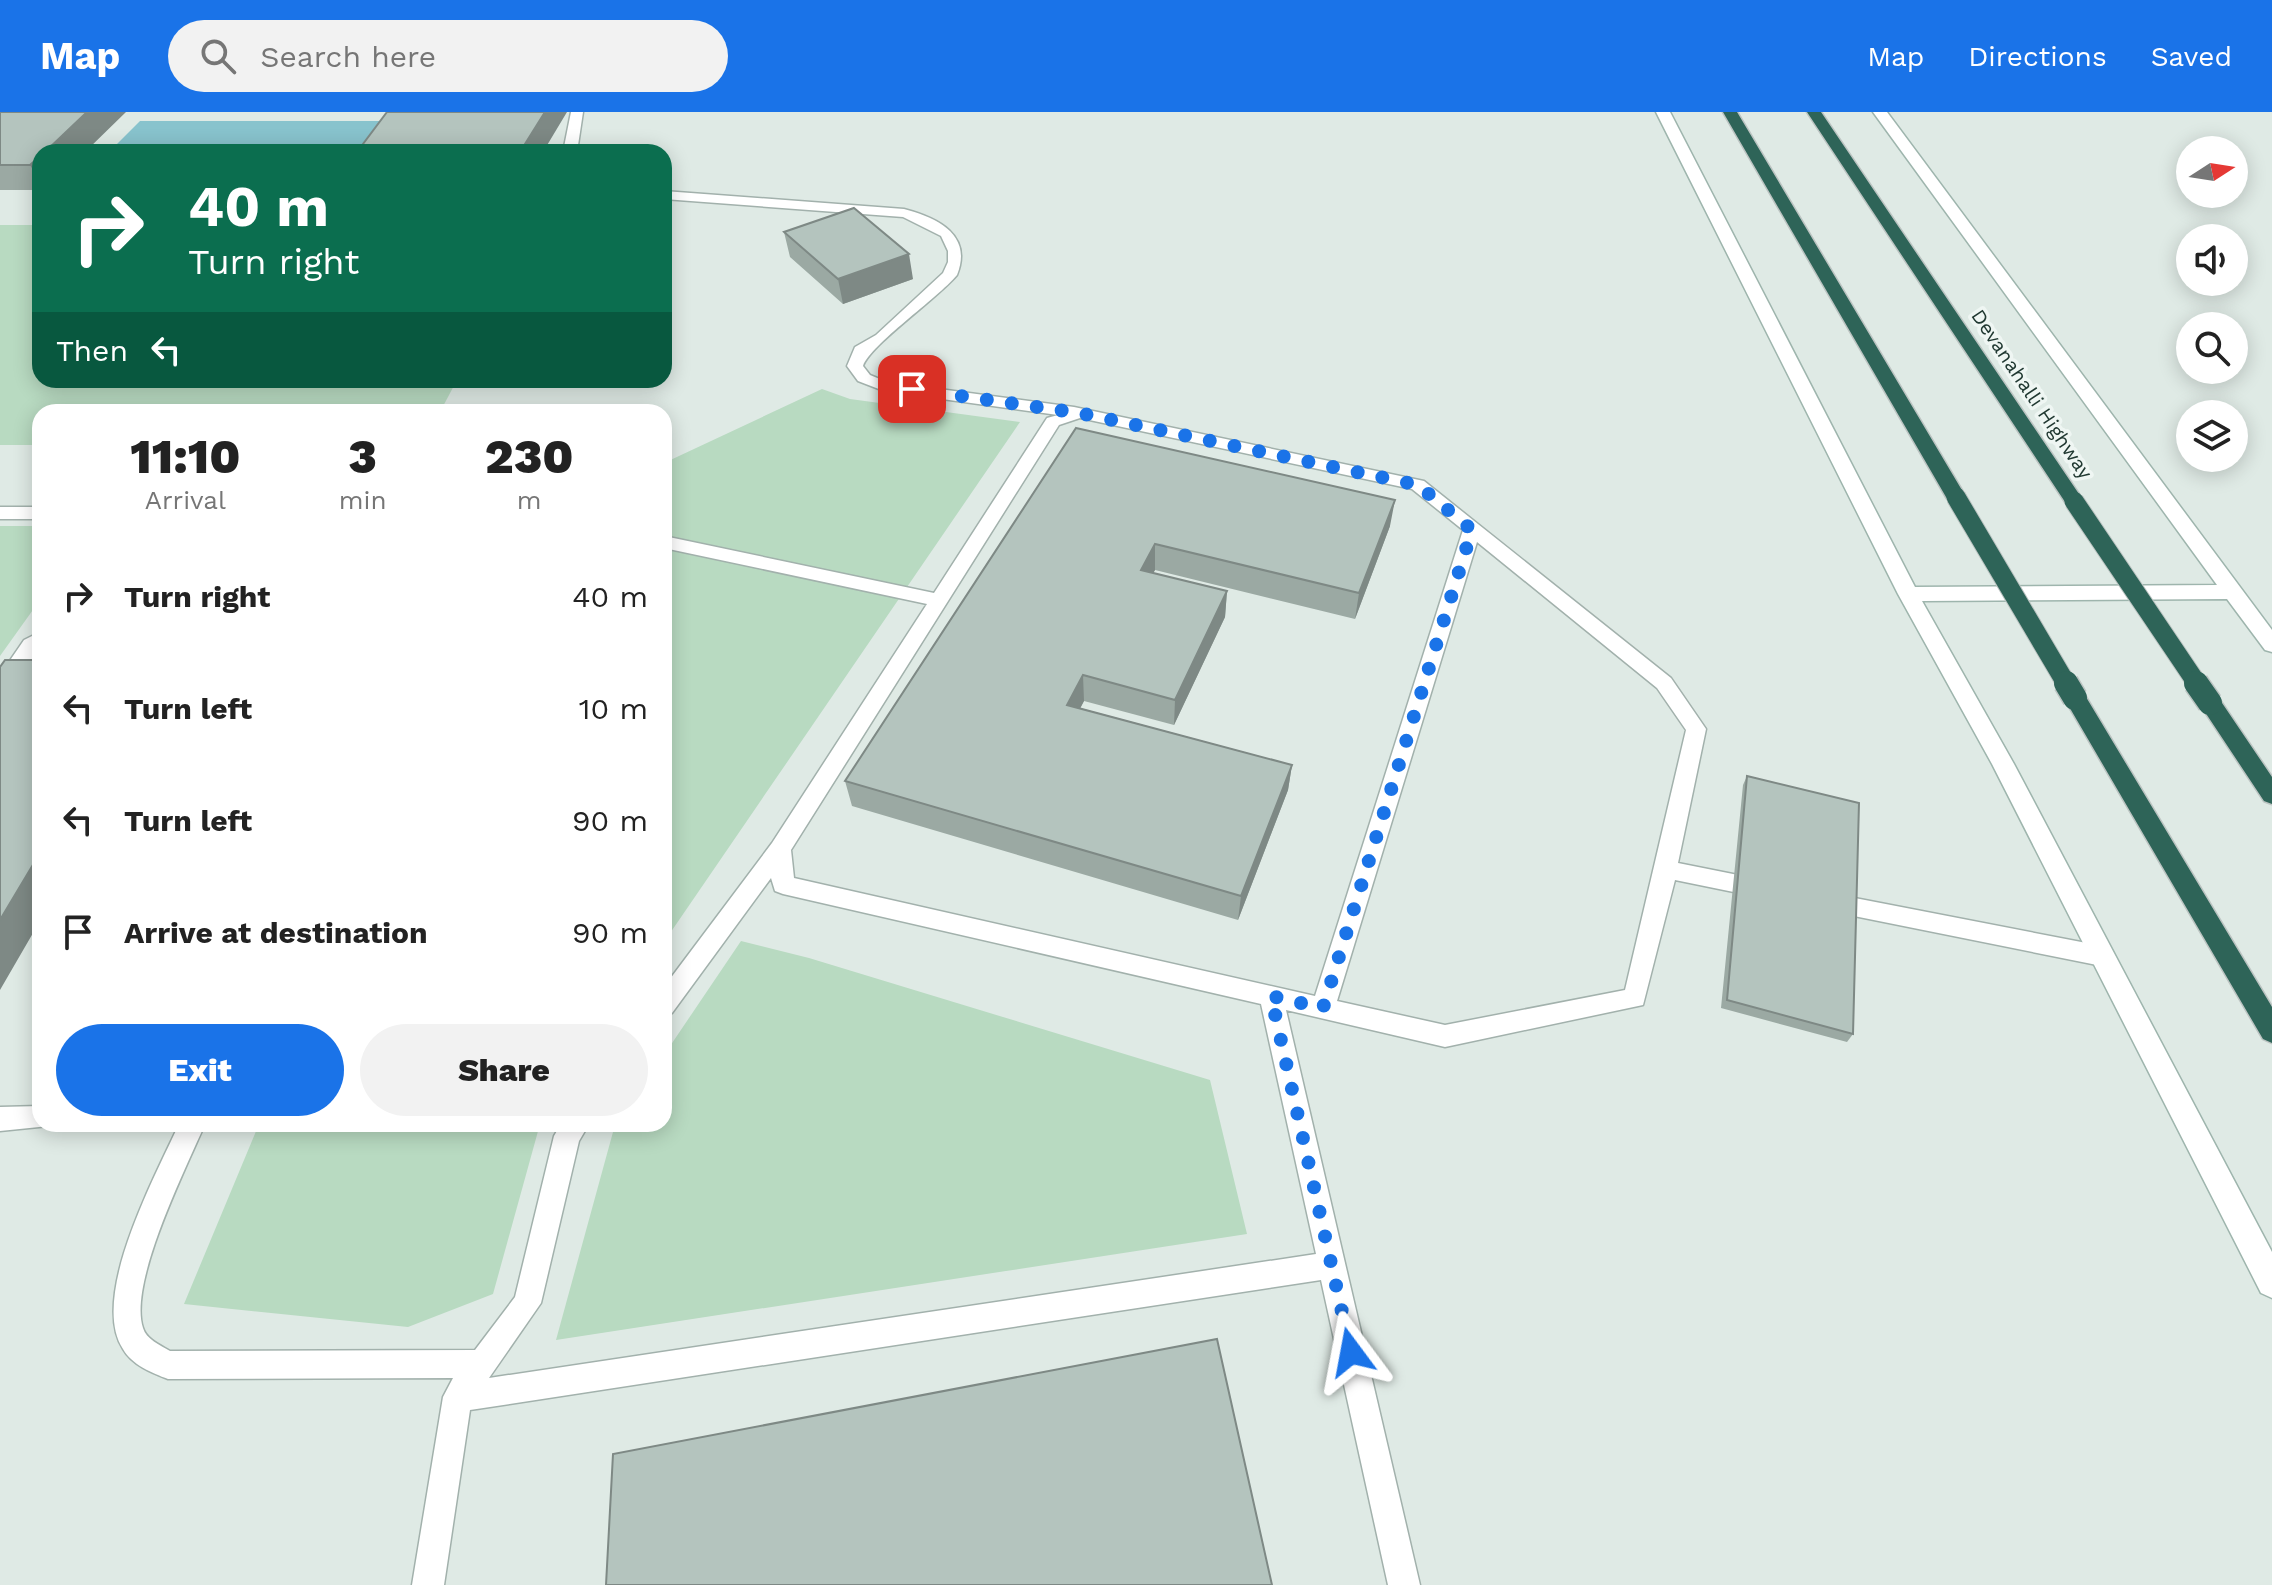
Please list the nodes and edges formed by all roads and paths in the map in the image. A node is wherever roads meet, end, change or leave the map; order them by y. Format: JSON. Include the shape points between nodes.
{"nodes":[{"id":1,"x":577,"y":112,"type":"edge"},
{"id":2,"x":1663,"y":112,"type":"edge"},
{"id":3,"x":1730,"y":112,"type":"edge"},
{"id":4,"x":1814,"y":112,"type":"edge"},
{"id":5,"x":1880,"y":112,"type":"edge"},
{"id":6,"x":571,"y":144,"type":"edge"},
{"id":7,"x":672,"y":196,"type":"edge"},
{"id":8,"x":1079,"y":413,"type":"junction"},
{"id":9,"x":0,"y":513,"type":"edge"},
{"id":10,"x":32,"y":513,"type":"edge"},
{"id":11,"x":1472,"y":530,"type":"junction"},
{"id":12,"x":672,"y":544,"type":"edge"},
{"id":13,"x":2234,"y":592,"type":"junction"},
{"id":14,"x":1908,"y":594,"type":"junction"},
{"id":15,"x":939,"y":600,"type":"junction"},
{"id":16,"x":32,"y":644,"type":"edge"},
{"id":17,"x":2272,"y":645,"type":"edge"},
{"id":18,"x":0,"y":690,"type":"edge"},
{"id":19,"x":2272,"y":795,"type":"edge"},
{"id":20,"x":780,"y":849,"type":"junction"},
{"id":21,"x":1666,"y":869,"type":"junction"},
{"id":22,"x":2102,"y":956,"type":"junction"},
{"id":23,"x":672,"y":995,"type":"edge"},
{"id":24,"x":1271,"y":996,"type":"junction"},
{"id":25,"x":1323,"y":1008,"type":"junction"},
{"id":26,"x":2272,"y":1031,"type":"edge"},
{"id":27,"x":32,"y":1118,"type":"edge"},
{"id":28,"x":0,"y":1119,"type":"edge"},
{"id":29,"x":189,"y":1132,"type":"edge"},
{"id":30,"x":570,"y":1132,"type":"edge"},
{"id":31,"x":1331,"y":1265,"type":"junction"},
{"id":32,"x":2272,"y":1283,"type":"edge"},
{"id":33,"x":482,"y":1364,"type":"junction"},
{"id":34,"x":457,"y":1397,"type":"junction"},
{"id":35,"x":428,"y":1585,"type":"edge"},
{"id":36,"x":1404,"y":1585,"type":"edge"}],
"edges":[{"from":1,"to":6,"type":"lane"},
{"from":2,"to":14,"type":"main road"},
{"from":3,"to":26,"type":"highway","bridge":true},
{"from":4,"to":19,"type":"highway","name":"Devanahalli Highway","bridge":true},
{"from":5,"to":13,"type":"main road"},
{"from":7,"to":8,"type":"lane","via":[[904,213],[934,223],[953,239],[957,263],[916,307],[861,350],[858,373],[884,386]]},
{"from":8,"to":11,"type":"lane","via":[[1418,485]]},
{"from":8,"to":15,"type":"lane","via":[[1053,422]]},
{"from":9,"to":10,"type":"lane"},
{"from":11,"to":21,"type":"lane","via":[[1664,683],[1696,729]]},
{"from":11,"to":25,"type":"lane"},
{"from":12,"to":15,"type":"lane"},
{"from":13,"to":14,"type":"main road"},
{"from":13,"to":17,"type":"main road"},
{"from":14,"to":22,"type":"main road"},
{"from":15,"to":20,"type":"lane"},
{"from":16,"to":18,"type":"lane"},
{"from":20,"to":23,"type":"lane"},
{"from":20,"to":24,"type":"lane","via":[[783,885]]},
{"from":21,"to":22,"type":"lane"},
{"from":21,"to":25,"type":"lane","via":[[1635,998],[1445,1036]]},
{"from":22,"to":32,"type":"main road"},
{"from":24,"to":25,"type":"lane"},
{"from":24,"to":31,"type":"lane"},
{"from":27,"to":28,"type":"lane"},
{"from":29,"to":33,"type":"lane","via":[[129,1285],[130,1334],[145,1353],[168,1365]]},
{"from":30,"to":33,"type":"lane","via":[[527,1303]]},
{"from":31,"to":34,"type":"lane"},
{"from":31,"to":36,"type":"lane"},
{"from":33,"to":34,"type":"lane"},
{"from":34,"to":35,"type":"lane"}]}
